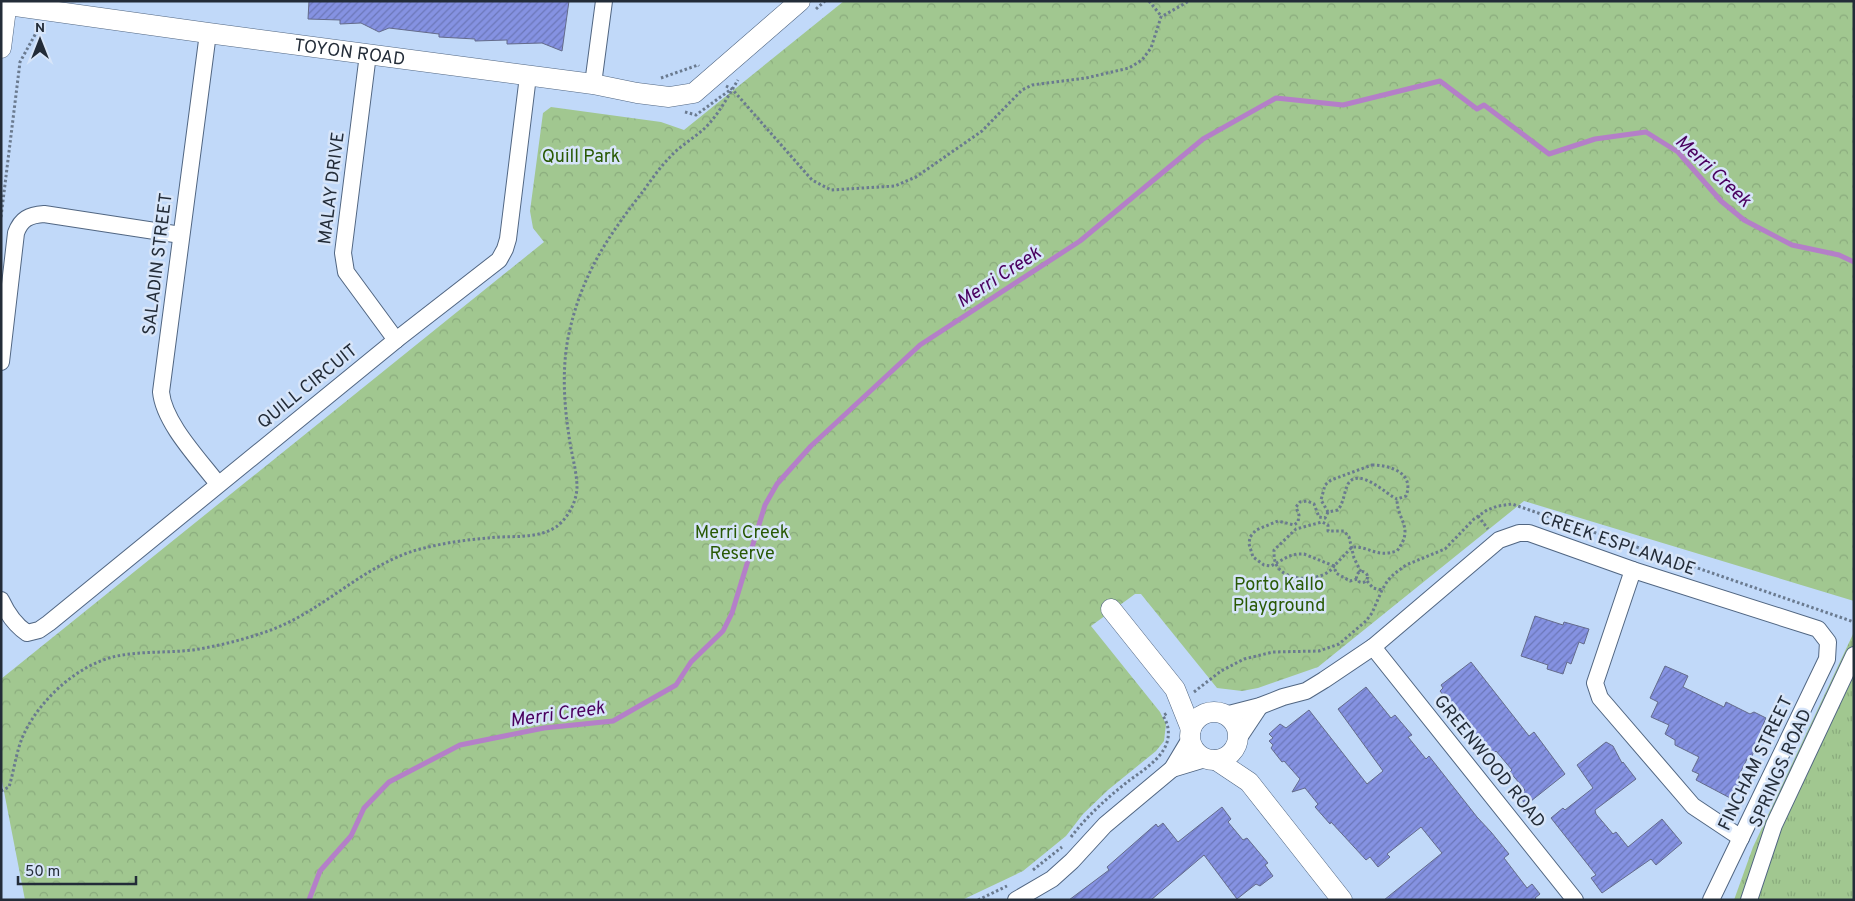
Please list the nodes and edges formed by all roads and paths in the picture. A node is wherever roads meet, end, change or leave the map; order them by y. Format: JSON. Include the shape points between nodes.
{"nodes":[{"id":1,"x":604,"y":1,"type":"edge"},
{"id":2,"x":800,"y":1,"type":"edge"},
{"id":3,"x":1149,"y":1,"type":"edge"},
{"id":4,"x":1189,"y":1,"type":"edge"},
{"id":5,"x":5,"y":3,"type":"edge"},
{"id":6,"x":37,"y":9,"type":"junction"},
{"id":7,"x":1162,"y":16,"type":"junction"},
{"id":8,"x":208,"y":33,"type":"junction"},
{"id":9,"x":1,"y":48,"type":"edge"},
{"id":10,"x":368,"y":54,"type":"junction"},
{"id":11,"x":528,"y":76,"type":"junction"},
{"id":12,"x":712,"y":79,"type":"junction"},
{"id":13,"x":594,"y":84,"type":"junction"},
{"id":14,"x":732,"y":88,"type":"junction"},
{"id":15,"x":637,"y":93,"type":"junction"},
{"id":16,"x":1,"y":217,"type":"edge"},
{"id":17,"x":181,"y":235,"type":"junction"},
{"id":18,"x":396,"y":340,"type":"junction"},
{"id":19,"x":1,"y":362,"type":"edge"},
{"id":20,"x":218,"y":484,"type":"junction"},
{"id":21,"x":1397,"y":499,"type":"junction"},
{"id":22,"x":1328,"y":512,"type":"junction"},
{"id":23,"x":1325,"y":518,"type":"junction"},
{"id":24,"x":1322,"y":522,"type":"junction"},
{"id":25,"x":1295,"y":527,"type":"junction"},
{"id":26,"x":1352,"y":547,"type":"junction"},
{"id":27,"x":1276,"y":564,"type":"junction"},
{"id":28,"x":1334,"y":566,"type":"junction"},
{"id":29,"x":1633,"y":570,"type":"junction"},
{"id":30,"x":1361,"y":572,"type":"junction"},
{"id":31,"x":1357,"y":579,"type":"junction"},
{"id":32,"x":1367,"y":581,"type":"junction"},
{"id":33,"x":1382,"y":590,"type":"junction"},
{"id":34,"x":1,"y":600,"type":"edge"},
{"id":35,"x":1111,"y":609,"type":"dead end"},
{"id":36,"x":1854,"y":622,"type":"edge"},
{"id":37,"x":1828,"y":642,"type":"joint"},
{"id":38,"x":1373,"y":647,"type":"junction"},
{"id":39,"x":1854,"y":655,"type":"edge"},
{"id":40,"x":1183,"y":694,"type":"junction"},
{"id":41,"x":1260,"y":706,"type":"junction"},
{"id":42,"x":1218,"y":714,"type":"junction"},
{"id":43,"x":1190,"y":734,"type":"junction"},
{"id":44,"x":1238,"y":741,"type":"junction"},
{"id":45,"x":1211,"y":760,"type":"junction"},
{"id":46,"x":1172,"y":769,"type":"junction"},
{"id":47,"x":1249,"y":782,"type":"junction"},
{"id":48,"x":1,"y":791,"type":"edge"},
{"id":49,"x":1070,"y":838,"type":"dead end"},
{"id":50,"x":1740,"y":838,"type":"junction"},
{"id":51,"x":1064,"y":845,"type":"dead end"},
{"id":52,"x":1030,"y":872,"type":"dead end"},
{"id":53,"x":1012,"y":893,"type":"edge"},
{"id":54,"x":1335,"y":897,"type":"edge"},
{"id":55,"x":978,"y":900,"type":"edge"},
{"id":56,"x":1575,"y":900,"type":"edge"},
{"id":57,"x":1711,"y":900,"type":"edge"},
{"id":58,"x":1749,"y":900,"type":"edge"}],
"edges":[{"from":1,"to":13,"type":"street"},
{"from":2,"to":12,"type":"street"},
{"from":3,"to":7,"type":"path"},
{"from":4,"to":7,"type":"path"},
{"from":5,"to":6,"type":"street","name":"TOYON ROAD"},
{"from":5,"to":9,"type":"street"},
{"from":6,"to":8,"type":"street","name":"TOYON ROAD"},
{"from":6,"to":16,"type":"path","via":[[36,34],[20,62]]},
{"from":7,"to":14,"type":"path","via":[[1151,48],[1142,60],[1129,68],[1032,85],[1022,90],[982,131],[916,177],[895,186],[831,190],[820,185],[812,180]]},
{"from":8,"to":10,"type":"street","name":"TOYON ROAD"},
{"from":8,"to":17,"type":"street","name":"SALADIN STREET"},
{"from":10,"to":11,"type":"street","name":"TOYON ROAD"},
{"from":10,"to":18,"type":"street","name":"MALAY DRIVE","via":[[343,253],[346,272]]},
{"from":11,"to":13,"type":"street","name":"TOYON ROAD"},
{"from":11,"to":18,"type":"street","name":"QUILL CIRCUIT","via":[[508,239],[502,255]]},
{"from":12,"to":14,"type":"path"},
{"from":12,"to":15,"type":"street","name":"TOYON ROAD","via":[[694,93],[669,97]]},
{"from":12,"to":15,"type":"path","via":[[698,65],[656,80]]},
{"from":13,"to":15,"type":"street","name":"TOYON ROAD"},
{"from":14,"to":48,"type":"path","via":[[716,116],[669,158],[618,223],[583,285],[568,339],[565,368],[566,410],[577,488],[574,505],[564,520],[553,529],[536,535],[460,541],[412,552],[367,573],[300,616],[246,638],[218,646],[133,654],[98,662],[64,684],[31,720],[21,739],[9,787]]},
{"from":17,"to":19,"type":"street","via":[[44,214],[24,218],[16,233]]},
{"from":17,"to":20,"type":"street","name":"SALADIN STREET","via":[[162,404],[168,417]]},
{"from":18,"to":20,"type":"street","name":"QUILL CIRCUIT"},
{"from":20,"to":34,"type":"street","name":"QUILL CIRCUIT","via":[[39,630],[27,633],[20,628]]},
{"from":21,"to":22,"type":"path","via":[[1374,483],[1358,479],[1347,485],[1343,504],[1338,510]]},
{"from":21,"to":22,"type":"path","via":[[1406,496],[1408,490],[1404,474],[1394,468],[1372,465],[1330,480],[1325,485],[1321,500]]},
{"from":21,"to":26,"type":"path","via":[[1405,524],[1404,538],[1397,551],[1374,553],[1358,546]]},
{"from":22,"to":23,"type":"path"},
{"from":23,"to":24,"type":"path"},
{"from":23,"to":25,"type":"path","via":[[1319,517],[1314,504],[1300,502],[1296,507],[1299,515]]},
{"from":24,"to":25,"type":"path"},
{"from":24,"to":26,"type":"path","via":[[1328,525],[1328,531],[1344,531]]},
{"from":25,"to":27,"type":"path","via":[[1274,550]]},
{"from":25,"to":27,"type":"path","via":[[1278,521],[1256,530],[1250,537],[1253,558],[1264,565]]},
{"from":26,"to":28,"type":"path"},
{"from":26,"to":30,"type":"path"},
{"from":27,"to":28,"type":"path","via":[[1289,556],[1304,554]]},
{"from":27,"to":28,"type":"path","via":[[1284,573],[1301,578],[1319,577]]},
{"from":28,"to":31,"type":"path","via":[[1343,579],[1350,582]]},
{"from":29,"to":37,"type":"street","name":"CREEK ESPLANADE","via":[[1818,630]]},
{"from":29,"to":38,"type":"street","name":"CREEK ESPLANADE","via":[[1528,534],[1512,535],[1480,554]]},
{"from":29,"to":50,"type":"street","via":[[1595,683],[1600,698],[1692,806]]},
{"from":30,"to":31,"type":"path"},
{"from":30,"to":32,"type":"path","via":[[1367,574]]},
{"from":31,"to":32,"type":"path","via":[[1361,583]]},
{"from":32,"to":33,"type":"path","via":[[1373,588]]},
{"from":33,"to":36,"type":"path","via":[[1388,580],[1406,565],[1445,549],[1487,510],[1512,504]]},
{"from":33,"to":40,"type":"path","via":[[1366,621],[1340,644],[1319,651],[1273,652],[1244,659]]},
{"from":35,"to":40,"type":"street"},
{"from":37,"to":50,"type":"street","name":"FINCHAM STREET","via":[[1827,659]]},
{"from":38,"to":41,"type":"street","name":"CREEK ESPLANADE","via":[[1306,690]]},
{"from":38,"to":56,"type":"street","name":"GREENWOOD ROAD"},
{"from":39,"to":58,"type":"street","name":"SPRINGS ROAD","via":[[1774,825]]},
{"from":40,"to":42,"type":"street"},
{"from":40,"to":43,"type":"street"},
{"from":40,"to":49,"type":"path","via":[[1164,716],[1169,728],[1162,753],[1104,801]]},
{"from":41,"to":42,"type":"street","name":"CREEK ESPLANADE"},
{"from":41,"to":44,"type":"street"},
{"from":42,"to":43,"type":"street","via":[[1199,717]]},
{"from":42,"to":44,"type":"street","via":[[1235,725]]},
{"from":43,"to":45,"type":"street","via":[[1195,751]]},
{"from":43,"to":46,"type":"street"},
{"from":44,"to":45,"type":"street","via":[[1229,755]]},
{"from":44,"to":47,"type":"street"},
{"from":45,"to":46,"type":"street"},
{"from":45,"to":47,"type":"street"},
{"from":46,"to":53,"type":"street","via":[[1105,825],[1052,879]]},
{"from":47,"to":54,"type":"street"},
{"from":50,"to":57,"type":"street","name":"FINCHAM STREET"},
{"from":51,"to":52,"type":"path"},
{"from":53,"to":55,"type":"path"}]}
